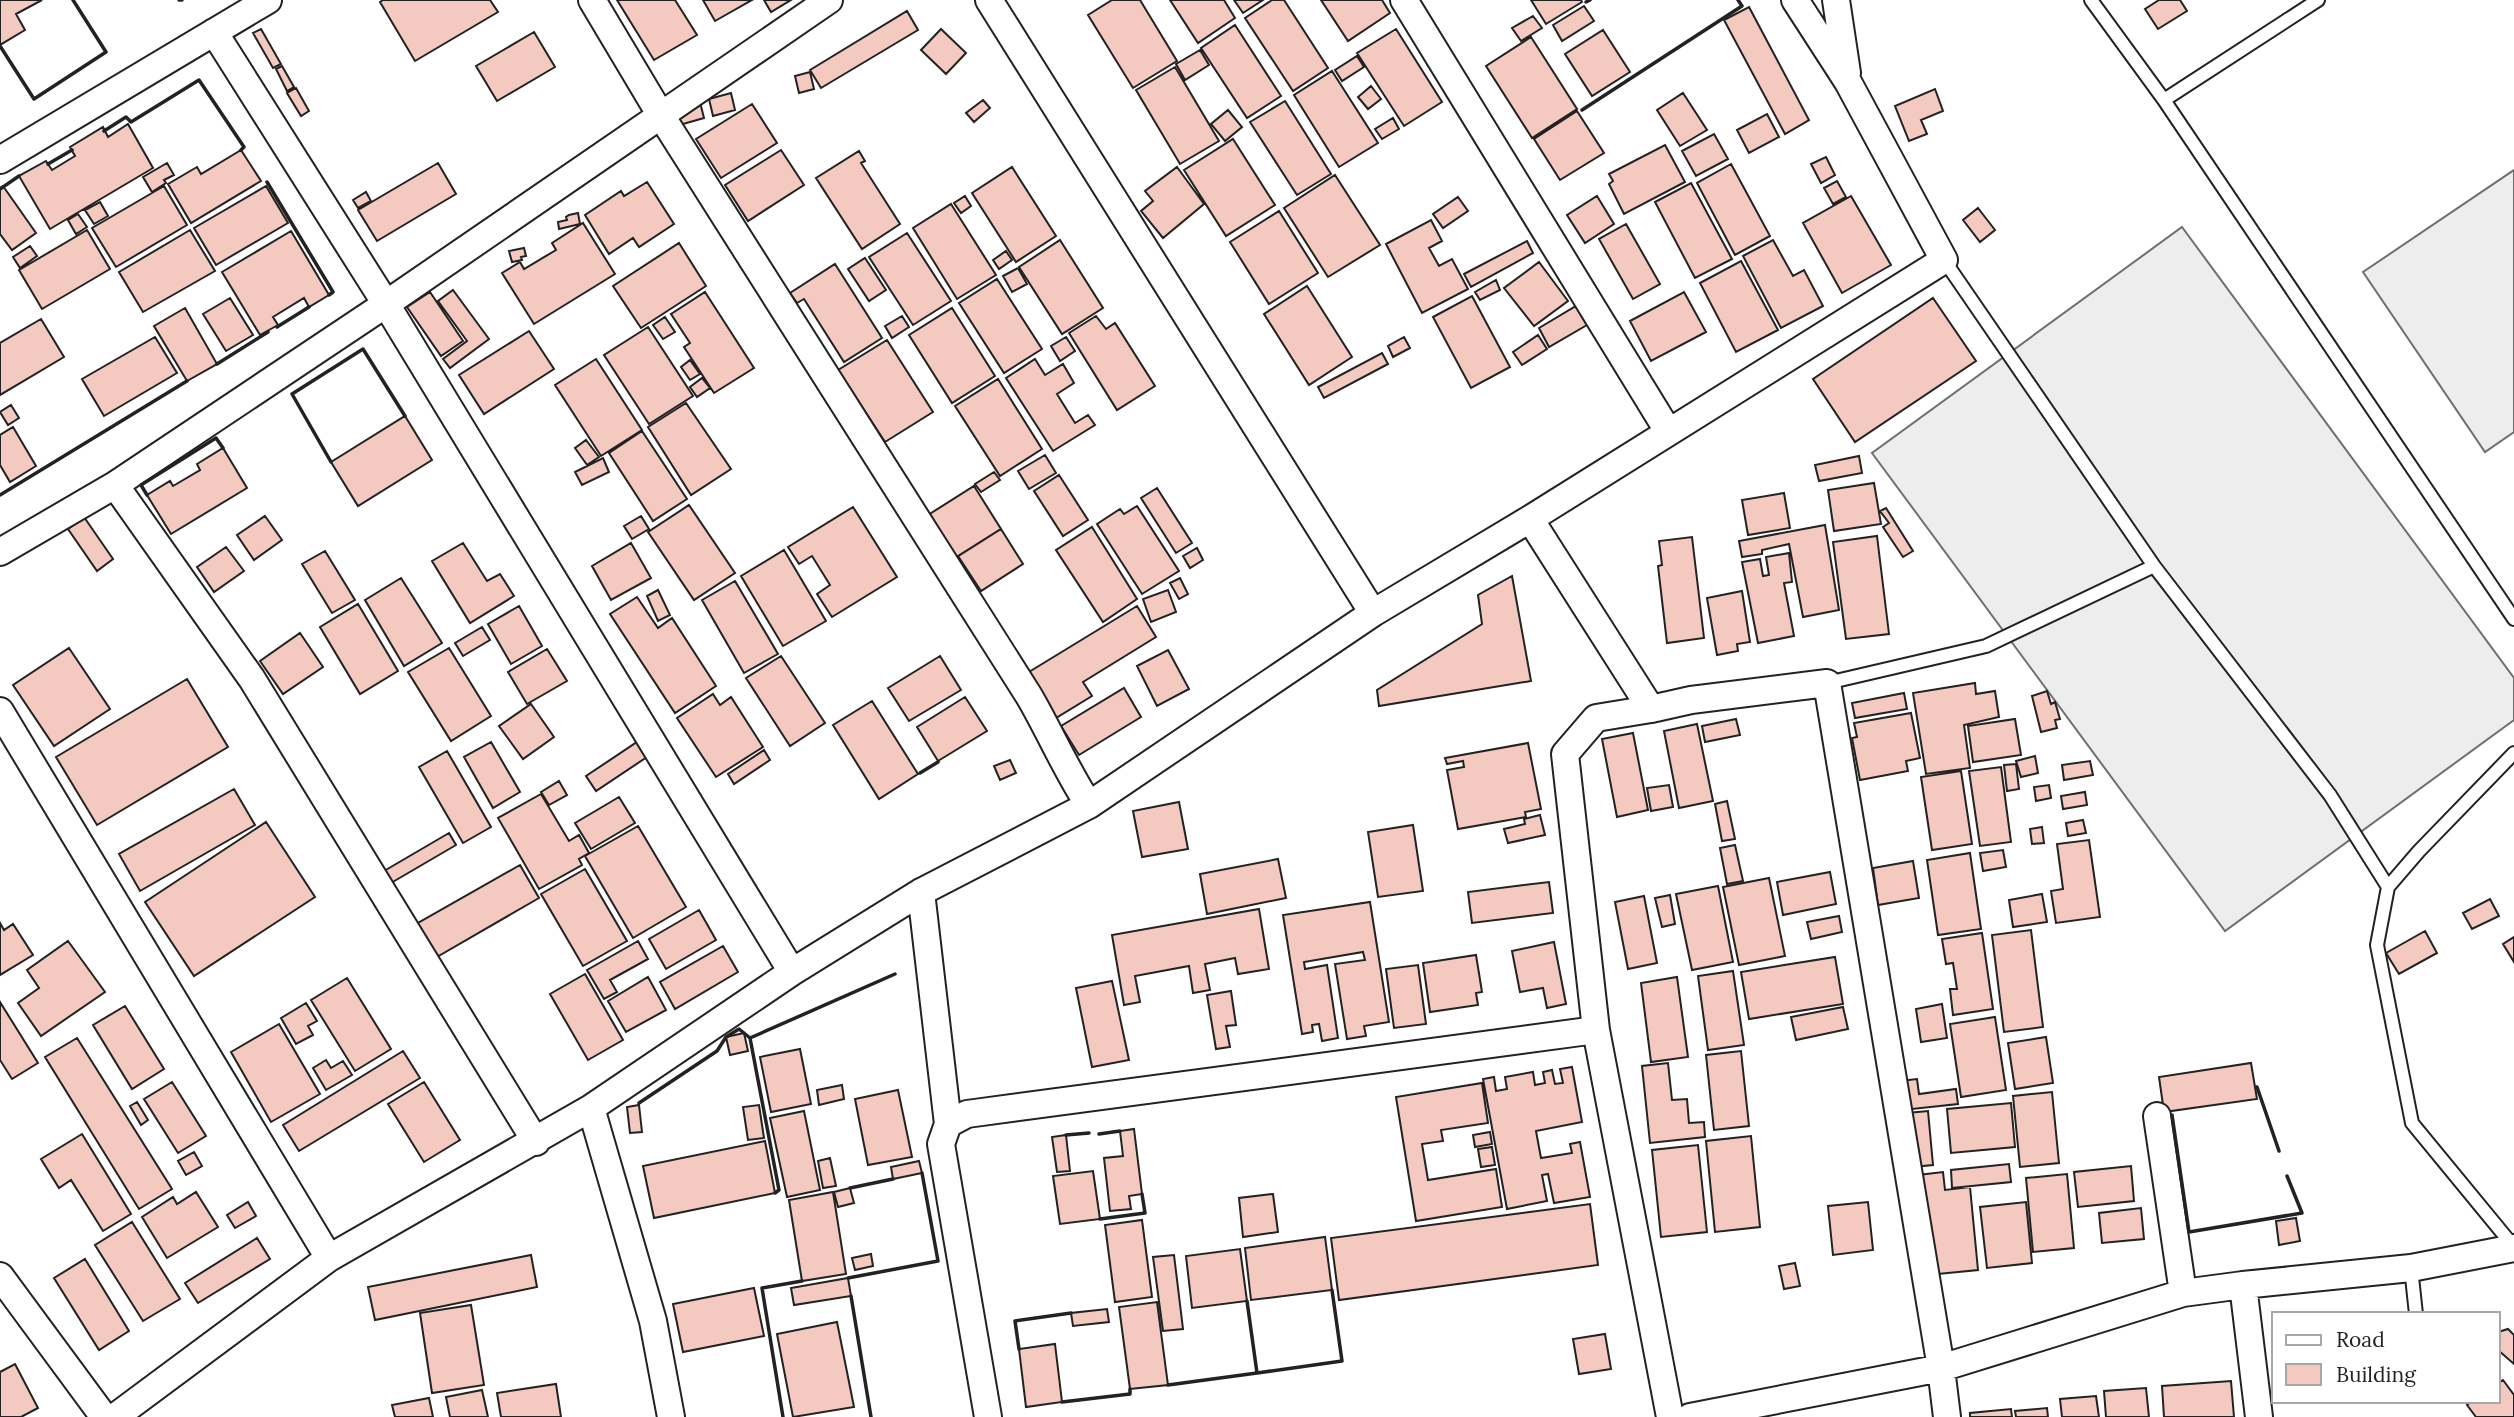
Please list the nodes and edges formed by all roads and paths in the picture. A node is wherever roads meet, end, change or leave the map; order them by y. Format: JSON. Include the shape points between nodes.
{"nodes":[{"id":1,"x":268,"y":0,"type":"edge"},
{"id":2,"x":592,"y":0,"type":"edge"},
{"id":3,"x":828,"y":0,"type":"edge"},
{"id":4,"x":989,"y":0,"type":"edge"},
{"id":5,"x":1404,"y":0,"type":"edge"},
{"id":6,"x":1795,"y":0,"type":"edge"},
{"id":7,"x":1836,"y":0,"type":"edge"},
{"id":8,"x":2091,"y":0,"type":"edge"},
{"id":9,"x":2318,"y":0,"type":"edge"},
{"id":10,"x":214,"y":32,"type":"junction"},
{"id":11,"x":1848,"y":82,"type":"junction"},
{"id":12,"x":2164,"y":100,"type":"junction"},
{"id":13,"x":660,"y":114,"type":"junction"},
{"id":14,"x":0,"y":160,"type":"edge"},
{"id":15,"x":1944,"y":260,"type":"junction"},
{"id":16,"x":386,"y":304,"type":"junction"},
{"id":17,"x":1668,"y":431,"type":"junction"},
{"id":18,"x":115,"y":485,"type":"junction"},
{"id":19,"x":1531,"y":519,"type":"junction"},
{"id":20,"x":0,"y":552,"type":"edge"},
{"id":21,"x":2154,"y":566,"type":"junction"},
{"id":22,"x":1373,"y":613,"type":"junction"},
{"id":23,"x":2514,"y":619,"type":"edge"},
{"id":24,"x":1828,"y":683,"type":"junction"},
{"id":25,"x":1651,"y":709,"type":"junction"},
{"id":26,"x":0,"y":711,"type":"edge"},
{"id":27,"x":2514,"y":753,"type":"edge"},
{"id":28,"x":1088,"y":804,"type":"junction"},
{"id":29,"x":2388,"y":887,"type":"junction"},
{"id":30,"x":921,"y":892,"type":"junction"},
{"id":31,"x":792,"y":972,"type":"junction"},
{"id":32,"x":1596,"y":1030,"type":"junction"},
{"id":33,"x":592,"y":1108,"type":"junction"},
{"id":34,"x":2157,"y":1116,"type":"dead end"},
{"id":35,"x":948,"y":1124,"type":"junction"},
{"id":36,"x":536,"y":1142,"type":"junction"},
{"id":37,"x":2514,"y":1247,"type":"edge"},
{"id":38,"x":329,"y":1258,"type":"junction"},
{"id":39,"x":2411,"y":1268,"type":"junction"},
{"id":40,"x":0,"y":1276,"type":"edge"},
{"id":41,"x":2243,"y":1285,"type":"junction"},
{"id":42,"x":2183,"y":1293,"type":"junction"},
{"id":43,"x":2416,"y":1312,"type":"edge"},
{"id":44,"x":1941,"y":1368,"type":"junction"},
{"id":45,"x":104,"y":1417,"type":"edge"},
{"id":46,"x":114,"y":1417,"type":"edge"},
{"id":47,"x":671,"y":1417,"type":"edge"},
{"id":48,"x":988,"y":1417,"type":"edge"},
{"id":49,"x":1671,"y":1417,"type":"edge"},
{"id":50,"x":1690,"y":1417,"type":"edge"},
{"id":51,"x":1947,"y":1417,"type":"edge"},
{"id":52,"x":2259,"y":1417,"type":"edge"}],
"edges":[{"from":1,"to":10,"type":"street"},
{"from":2,"to":13,"type":"street"},
{"from":3,"to":13,"type":"street"},
{"from":4,"to":22,"type":"street"},
{"from":5,"to":17,"type":"street"},
{"from":6,"to":11,"type":"street"},
{"from":7,"to":11,"type":"street"},
{"from":8,"to":12,"type":"lane"},
{"from":9,"to":12,"type":"lane"},
{"from":10,"to":14,"type":"street"},
{"from":10,"to":16,"type":"street"},
{"from":11,"to":15,"type":"street"},
{"from":12,"to":23,"type":"lane"},
{"from":13,"to":16,"type":"street"},
{"from":13,"to":28,"type":"street","via":[[1029,696]]},
{"from":15,"to":17,"type":"street"},
{"from":15,"to":21,"type":"lane"},
{"from":16,"to":18,"type":"street"},
{"from":16,"to":31,"type":"street"},
{"from":17,"to":19,"type":"street"},
{"from":18,"to":20,"type":"street"},
{"from":18,"to":36,"type":"street","via":[[252,679]]},
{"from":19,"to":22,"type":"street"},
{"from":19,"to":25,"type":"street"},
{"from":21,"to":24,"type":"lane","via":[[1986,646]]},
{"from":21,"to":29,"type":"lane","via":[[2330,795]]},
{"from":22,"to":28,"type":"street"},
{"from":24,"to":25,"type":"street"},
{"from":24,"to":44,"type":"street"},
{"from":25,"to":32,"type":"street","via":[[1596,718],[1565,754]]},
{"from":26,"to":38,"type":"street"},
{"from":27,"to":29,"type":"lane"},
{"from":28,"to":30,"type":"street"},
{"from":29,"to":37,"type":"lane","via":[[2376,945],[2412,1123]]},
{"from":30,"to":31,"type":"street"},
{"from":30,"to":35,"type":"street"},
{"from":31,"to":33,"type":"street"},
{"from":32,"to":35,"type":"street","via":[[967,1114]]},
{"from":32,"to":49,"type":"street"},
{"from":33,"to":36,"type":"street"},
{"from":33,"to":47,"type":"street","via":[[653,1321]]},
{"from":34,"to":42,"type":"street"},
{"from":35,"to":48,"type":"street","via":[[941,1144]]},
{"from":36,"to":38,"type":"street"},
{"from":37,"to":39,"type":"street"},
{"from":38,"to":46,"type":"street"},
{"from":39,"to":41,"type":"street"},
{"from":39,"to":43,"type":"lane"},
{"from":40,"to":45,"type":"street"},
{"from":41,"to":42,"type":"street"},
{"from":41,"to":52,"type":"street"},
{"from":42,"to":44,"type":"street"},
{"from":44,"to":50,"type":"street"},
{"from":44,"to":51,"type":"street"}]}
